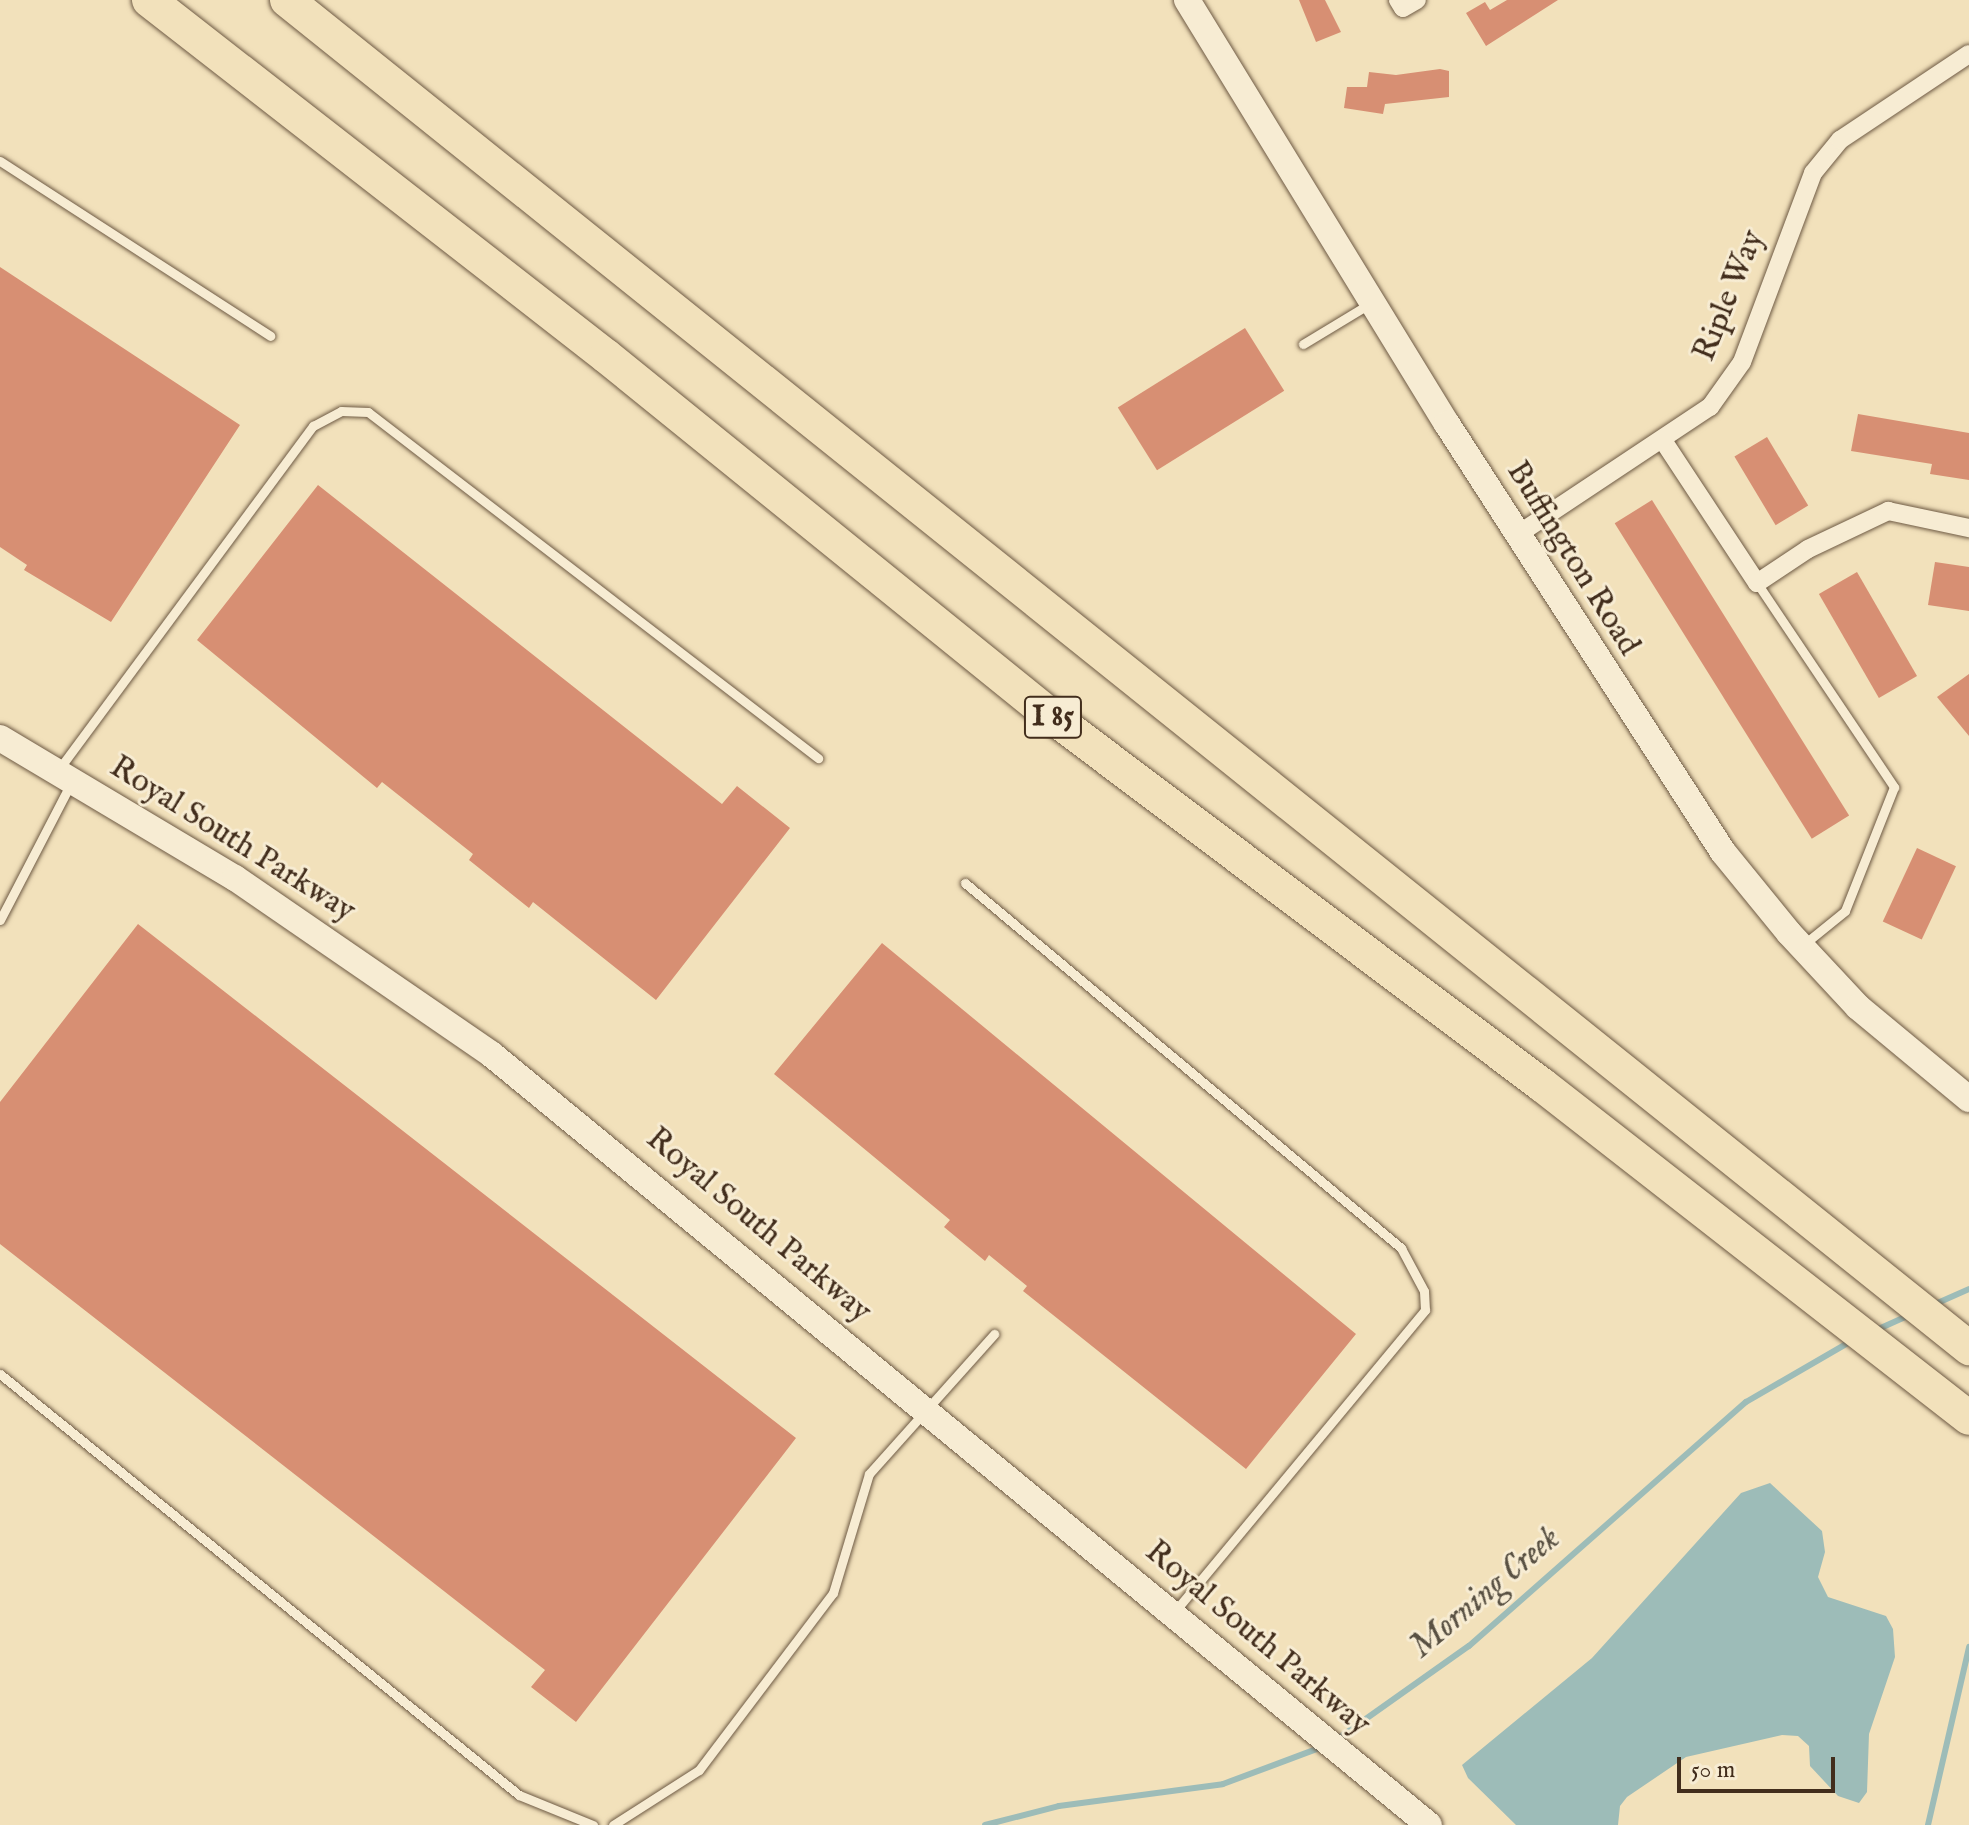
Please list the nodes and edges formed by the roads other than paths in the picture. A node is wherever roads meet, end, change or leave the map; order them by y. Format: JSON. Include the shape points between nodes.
{"nodes":[{"id":1,"x":149,"y":0,"type":"edge"},
{"id":2,"x":287,"y":0,"type":"edge"},
{"id":3,"x":1187,"y":0,"type":"edge"},
{"id":4,"x":1398,"y":0,"type":"edge"},
{"id":5,"x":1417,"y":0,"type":"edge"},
{"id":6,"x":1969,"y":54,"type":"edge"},
{"id":7,"x":0,"y":161,"type":"edge"},
{"id":8,"x":1372,"y":302,"type":"junction"},
{"id":9,"x":270,"y":336,"type":"dead end"},
{"id":10,"x":1303,"y":344,"type":"dead end"},
{"id":11,"x":1664,"y":442,"type":"junction"},
{"id":12,"x":1969,"y":528,"type":"edge"},
{"id":13,"x":1517,"y":535,"type":"junction"},
{"id":14,"x":1757,"y":583,"type":"junction"},
{"id":15,"x":0,"y":738,"type":"edge"},
{"id":16,"x":818,"y":758,"type":"dead end"},
{"id":17,"x":64,"y":777,"type":"junction"},
{"id":18,"x":965,"y":883,"type":"dead end"},
{"id":19,"x":0,"y":920,"type":"edge"},
{"id":20,"x":1801,"y":946,"type":"junction"},
{"id":21,"x":1969,"y":1099,"type":"edge"},
{"id":22,"x":994,"y":1334,"type":"dead end"},
{"id":23,"x":1969,"y":1348,"type":"edge"},
{"id":24,"x":0,"y":1374,"type":"edge"},
{"id":25,"x":924,"y":1407,"type":"junction"},
{"id":26,"x":1969,"y":1418,"type":"edge"},
{"id":27,"x":1173,"y":1613,"type":"junction"},
{"id":28,"x":593,"y":1825,"type":"edge"},
{"id":29,"x":613,"y":1825,"type":"edge"},
{"id":30,"x":1429,"y":1825,"type":"edge"}],
"edges":[{"from":1,"to":26,"type":"highway","number":"I 85","via":[[606,356],[1046,712],[1542,1085]]},
{"from":2,"to":23,"type":"highway","number":"I 85"},
{"from":3,"to":8,"type":"street","name":"Buffington Road"},
{"from":4,"to":5,"type":"street","via":[[1403,8]]},
{"from":6,"to":11,"type":"street","name":"Riple Way","via":[[1840,140],[1813,173],[1742,362],[1710,407]]},
{"from":7,"to":9,"type":"lane"},
{"from":8,"to":10,"type":"lane"},
{"from":8,"to":13,"type":"street","name":"Buffington Road"},
{"from":11,"to":13,"type":"street","name":"Riple Way"},
{"from":11,"to":14,"type":"street"},
{"from":12,"to":14,"type":"street","via":[[1888,511],[1808,549]]},
{"from":13,"to":20,"type":"street","name":"Buffington Road","via":[[1723,852]]},
{"from":14,"to":20,"type":"lane","via":[[1894,787],[1845,911]]},
{"from":15,"to":17,"type":"street","name":"Royal South Parkway"},
{"from":16,"to":17,"type":"lane","via":[[368,412],[341,411],[313,426]]},
{"from":17,"to":19,"type":"lane"},
{"from":17,"to":25,"type":"street","name":"Royal South Parkway","via":[[235,878],[491,1054]]},
{"from":18,"to":27,"type":"lane","via":[[1401,1248],[1424,1291],[1425,1310]]},
{"from":20,"to":21,"type":"street","name":"Buffington Road","via":[[1858,1007]]},
{"from":22,"to":25,"type":"lane"},
{"from":24,"to":28,"type":"lane","via":[[519,1795]]},
{"from":25,"to":27,"type":"street","name":"Royal South Parkway"},
{"from":25,"to":29,"type":"lane","via":[[869,1474],[833,1593],[699,1770]]},
{"from":27,"to":30,"type":"street","name":"Royal South Parkway"}]}
